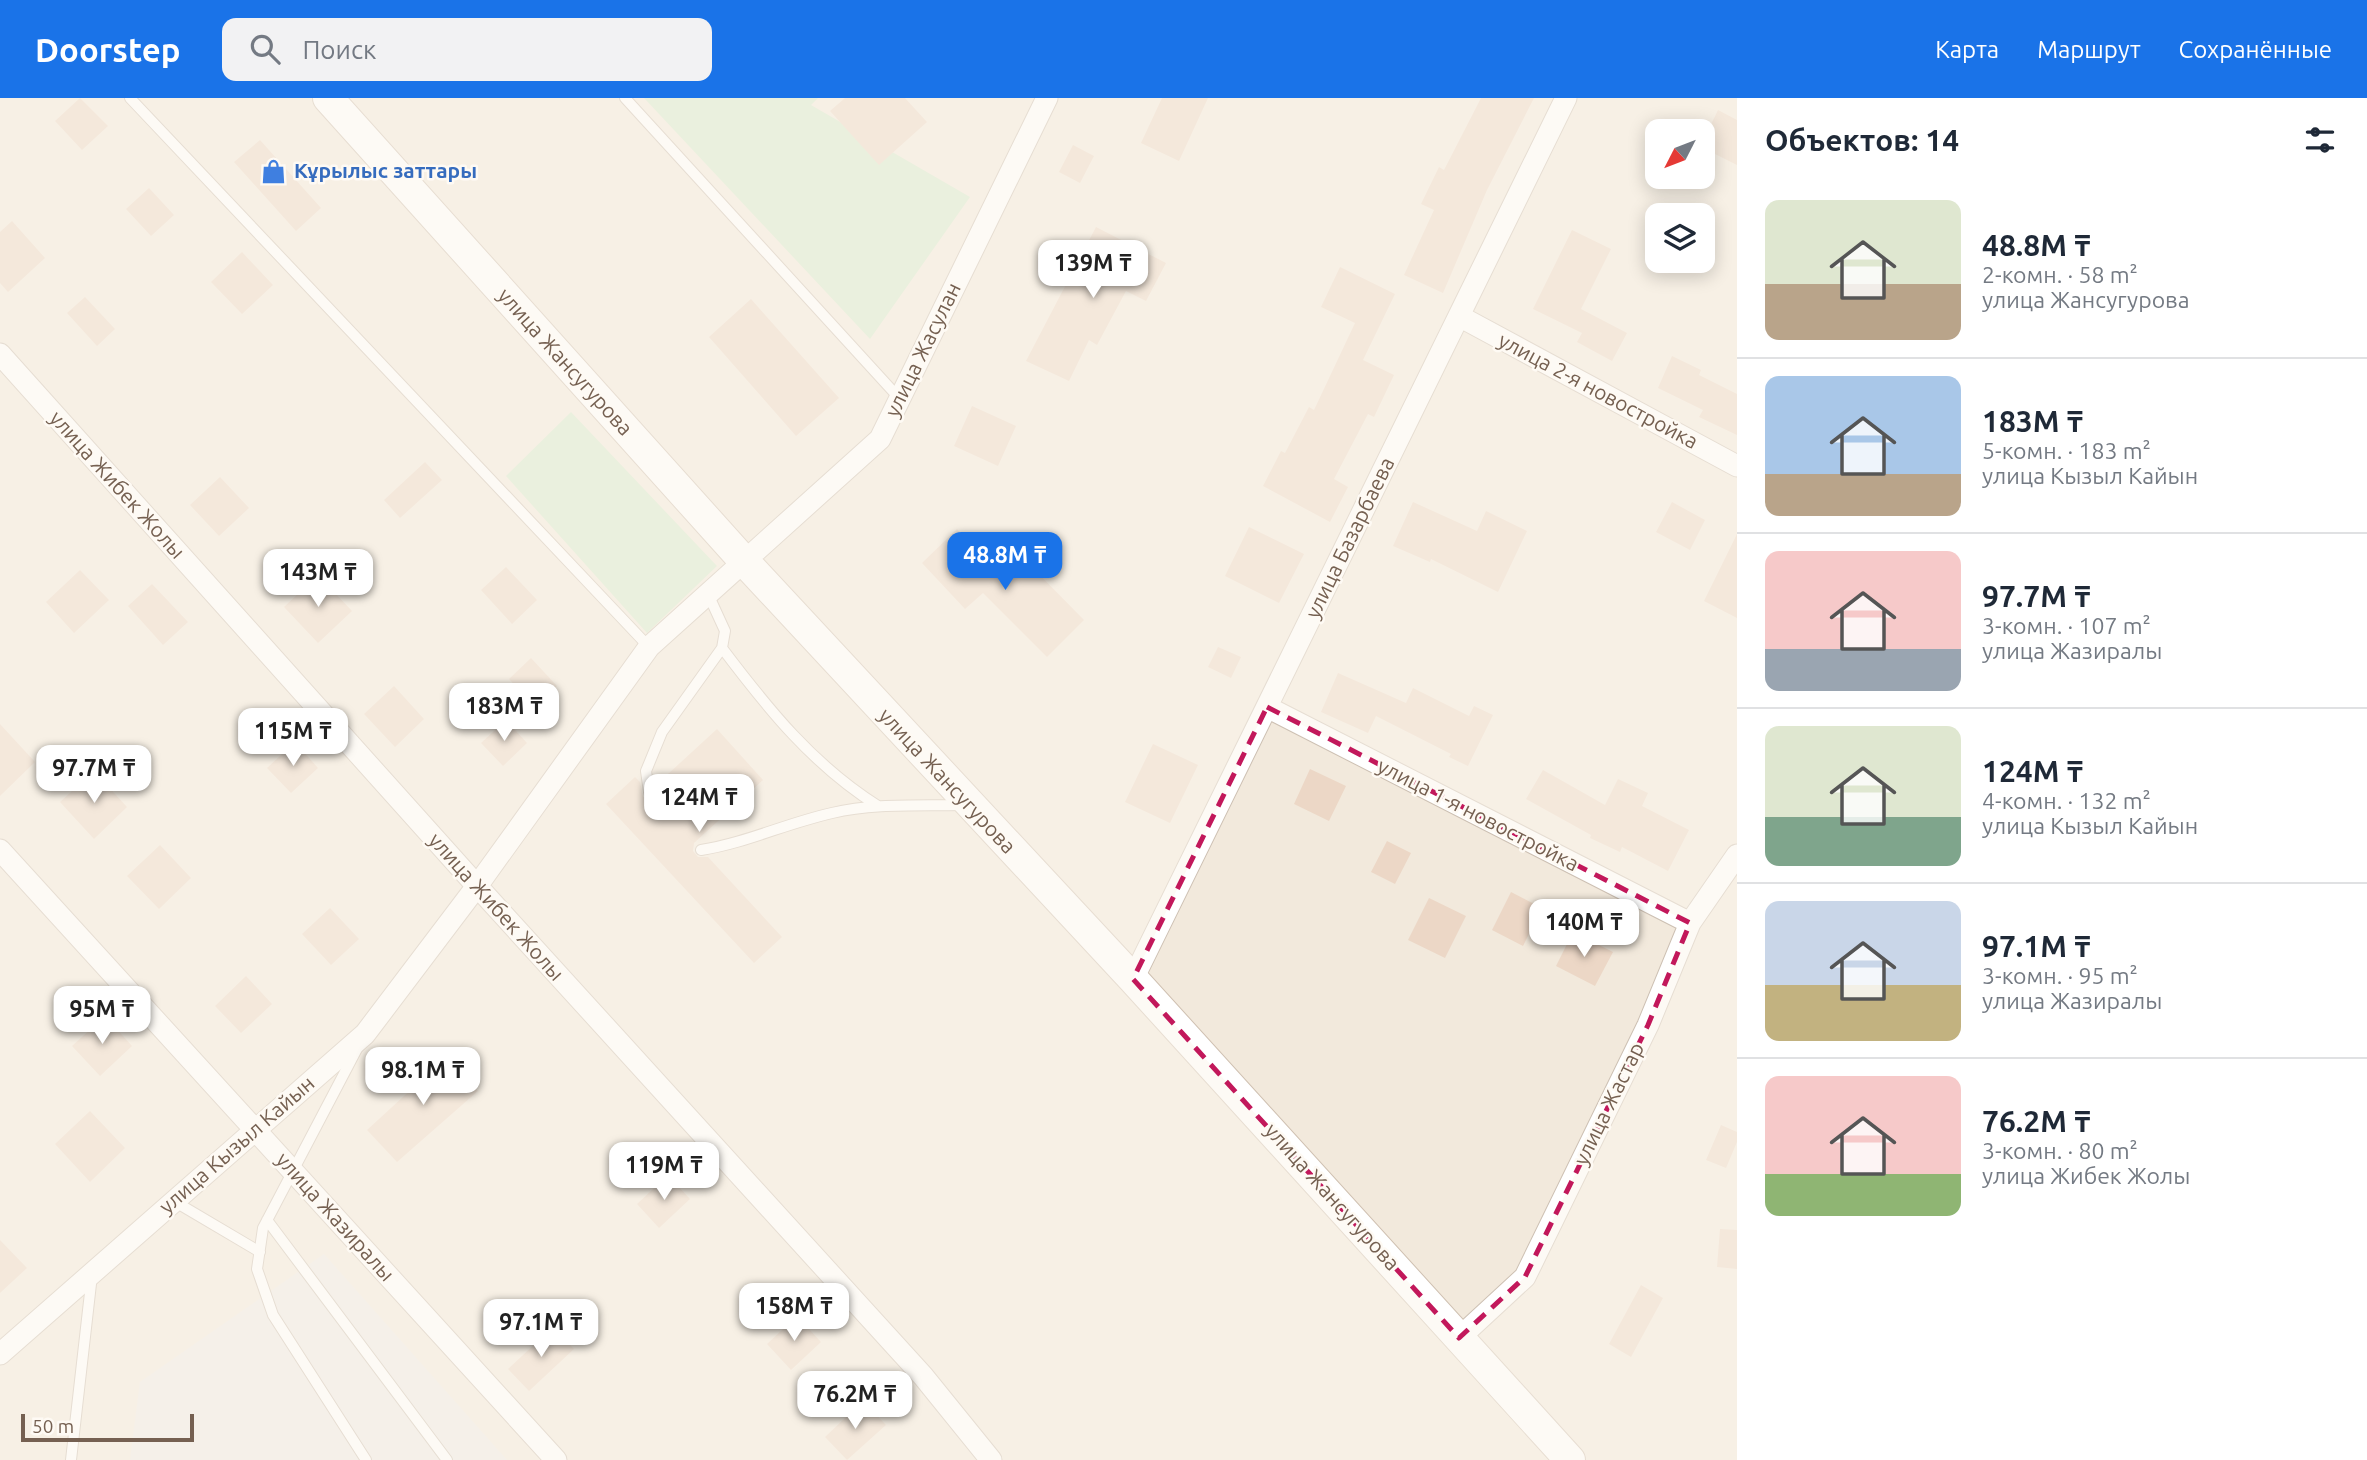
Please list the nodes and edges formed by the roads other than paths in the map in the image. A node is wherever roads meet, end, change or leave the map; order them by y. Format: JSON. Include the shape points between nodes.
{"nodes":[{"id":1,"x":130,"y":98,"type":"edge"},
{"id":2,"x":328,"y":98,"type":"edge"},
{"id":3,"x":625,"y":98,"type":"edge"},
{"id":4,"x":1047,"y":98,"type":"edge"},
{"id":5,"x":1566,"y":98,"type":"edge"},
{"id":6,"x":1459,"y":316,"type":"junction"},
{"id":7,"x":0,"y":354,"type":"edge"},
{"id":8,"x":900,"y":399,"type":"junction"},
{"id":9,"x":1737,"y":466,"type":"edge"},
{"id":10,"x":744,"y":561,"type":"junction"},
{"id":11,"x":708,"y":594,"type":"junction"},
{"id":12,"x":649,"y":646,"type":"junction"},
{"id":13,"x":722,"y":648,"type":"junction"},
{"id":14,"x":1267,"y":707,"type":"junction"},
{"id":15,"x":649,"y":792,"type":"dead end"},
{"id":16,"x":969,"y":805,"type":"junction"},
{"id":17,"x":878,"y":806,"type":"junction"},
{"id":18,"x":0,"y":850,"type":"edge"},
{"id":19,"x":701,"y":850,"type":"dead end"},
{"id":20,"x":1737,"y":855,"type":"edge"},
{"id":21,"x":477,"y":886,"type":"junction"},
{"id":22,"x":1690,"y":923,"type":"junction"},
{"id":23,"x":1133,"y":979,"type":"junction"},
{"id":24,"x":365,"y":1034,"type":"junction"},
{"id":25,"x":254,"y":1128,"type":"junction"},
{"id":26,"x":294,"y":1172,"type":"junction"},
{"id":27,"x":173,"y":1200,"type":"junction"},
{"id":28,"x":267,"y":1220,"type":"junction"},
{"id":29,"x":260,"y":1252,"type":"junction"},
{"id":30,"x":92,"y":1272,"type":"junction"},
{"id":31,"x":1459,"y":1338,"type":"junction"},
{"id":32,"x":1,"y":1352,"type":"edge"},
{"id":33,"x":71,"y":1460,"type":"edge"},
{"id":34,"x":366,"y":1460,"type":"edge"},
{"id":35,"x":447,"y":1460,"type":"edge"},
{"id":36,"x":556,"y":1460,"type":"edge"},
{"id":37,"x":991,"y":1460,"type":"edge"},
{"id":38,"x":1570,"y":1460,"type":"edge"}],
"edges":[{"from":1,"to":12,"type":"lane"},
{"from":2,"to":10,"type":"main road","name":"улица Жансугурова"},
{"from":3,"to":8,"type":"lane"},
{"from":4,"to":8,"type":"street","name":"улица Жасулан"},
{"from":5,"to":6,"type":"street","name":"улица Базарбаева"},
{"from":6,"to":9,"type":"street","name":"улица 2-я новостройка"},
{"from":6,"to":14,"type":"street","name":"улица Базарбаева"},
{"from":7,"to":21,"type":"street","name":"улица Жибек Жолы"},
{"from":8,"to":10,"type":"street","name":"улица Жасулан","via":[[880,439]]},
{"from":10,"to":11,"type":"street","name":"улица Кызыл Кайын"},
{"from":10,"to":16,"type":"main road","name":"улица Жансугурова"},
{"from":11,"to":12,"type":"street","name":"улица Кызыл Кайын"},
{"from":11,"to":13,"type":"lane","via":[[725,631]]},
{"from":12,"to":21,"type":"street","name":"улица Кызыл Кайын"},
{"from":13,"to":15,"type":"lane","via":[[662,732],[646,771]]},
{"from":13,"to":17,"type":"lane","via":[[797,742],[843,784]]},
{"from":14,"to":22,"type":"street","name":"улица 1-я новостройка"},
{"from":14,"to":23,"type":"street","name":"улица Базарбаева"},
{"from":16,"to":17,"type":"lane"},
{"from":16,"to":23,"type":"main road","name":"улица Жансугурова"},
{"from":17,"to":19,"type":"lane","via":[[832,813],[735,845]]},
{"from":18,"to":25,"type":"street","name":"улица Жазиралы"},
{"from":20,"to":22,"type":"street","name":"улица Жастар"},
{"from":21,"to":24,"type":"street","name":"улица Кызыл Кайын"},
{"from":21,"to":37,"type":"street","name":"улица Жибек Жолы","via":[[923,1376]]},
{"from":22,"to":31,"type":"street","name":"улица Жастар","via":[[1648,1025],[1525,1277]]},
{"from":23,"to":31,"type":"main road","name":"улица Жансугурова"},
{"from":24,"to":25,"type":"street","name":"улица Кызыл Кайын"},
{"from":24,"to":26,"type":"lane"},
{"from":25,"to":26,"type":"street","name":"улица Жазиралы"},
{"from":25,"to":27,"type":"street","name":"улица Кызыл Кайын"},
{"from":26,"to":28,"type":"lane"},
{"from":26,"to":36,"type":"street","name":"улица Жазиралы"},
{"from":27,"to":29,"type":"lane"},
{"from":27,"to":30,"type":"street","name":"улица Кызыл Кайын"},
{"from":28,"to":29,"type":"lane"},
{"from":28,"to":35,"type":"lane"},
{"from":29,"to":34,"type":"lane","via":[[257,1269],[273,1315]]},
{"from":30,"to":32,"type":"street","name":"улица Кызыл Кайын"},
{"from":30,"to":33,"type":"lane"},
{"from":31,"to":38,"type":"main road","name":"улица Жансугурова"}]}
